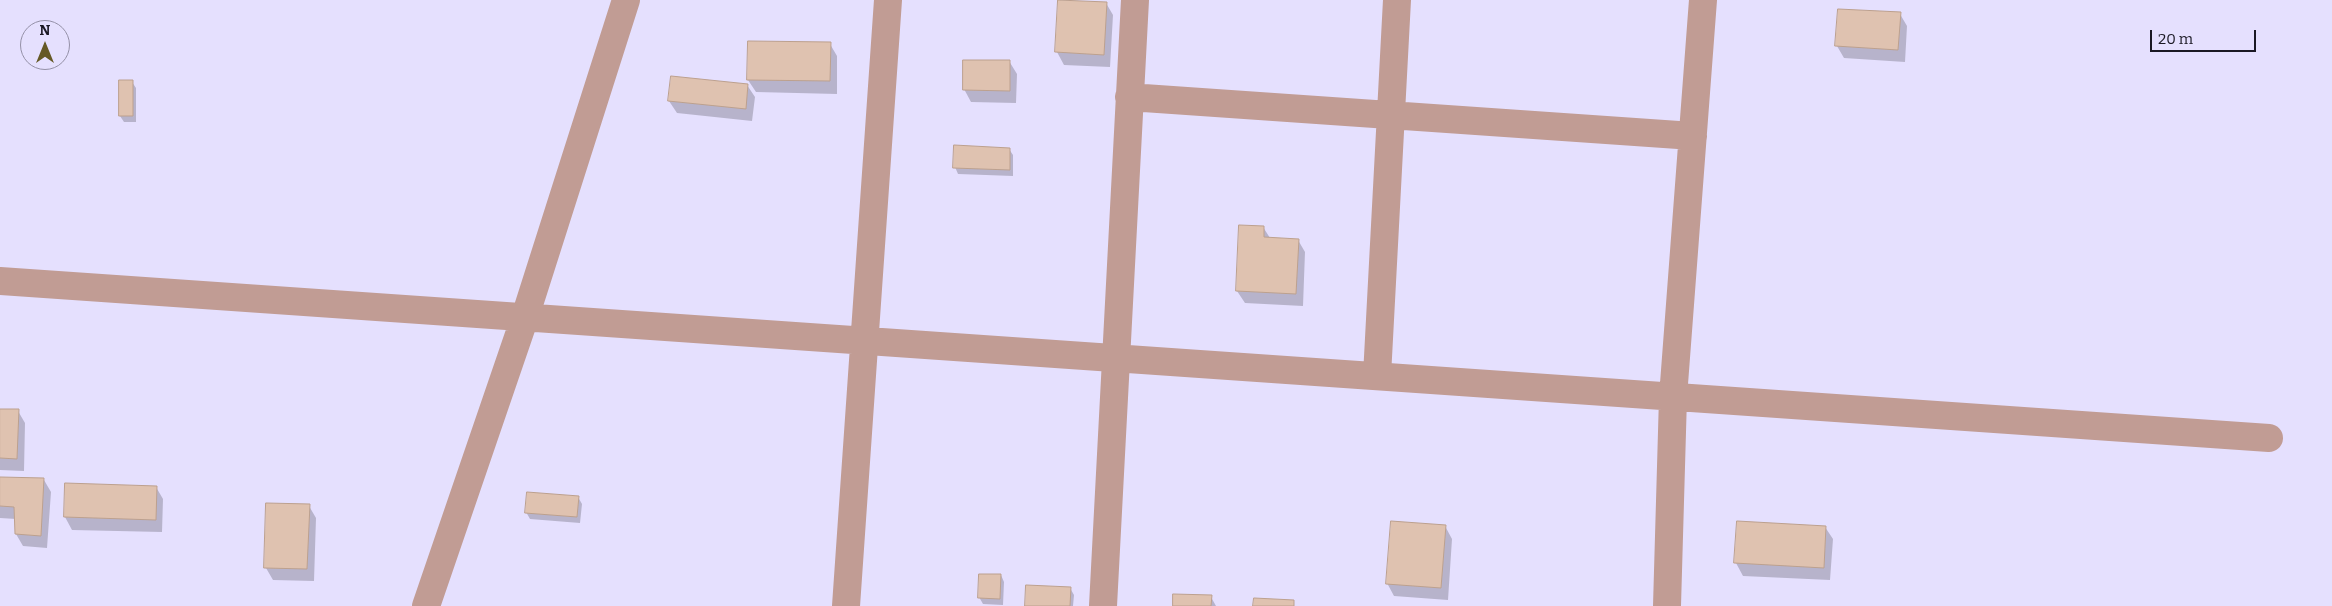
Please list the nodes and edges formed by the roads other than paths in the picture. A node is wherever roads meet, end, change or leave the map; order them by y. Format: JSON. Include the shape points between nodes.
{"nodes":[{"id":1,"x":626,"y":0,"type":"edge"},
{"id":2,"x":888,"y":0,"type":"edge"},
{"id":3,"x":1134,"y":0,"type":"edge"},
{"id":4,"x":1397,"y":0,"type":"edge"},
{"id":5,"x":1703,"y":0,"type":"edge"},
{"id":6,"x":1129,"y":97,"type":"junction"},
{"id":7,"x":1391,"y":116,"type":"junction"},
{"id":8,"x":1693,"y":136,"type":"junction"},
{"id":9,"x":0,"y":281,"type":"edge"},
{"id":10,"x":525,"y":317,"type":"junction"},
{"id":11,"x":866,"y":341,"type":"junction"},
{"id":12,"x":1116,"y":358,"type":"junction"},
{"id":13,"x":1377,"y":376,"type":"junction"},
{"id":14,"x":1673,"y":397,"type":"junction"},
{"id":15,"x":2269,"y":438,"type":"dead end"},
{"id":16,"x":426,"y":606,"type":"edge"},
{"id":17,"x":846,"y":606,"type":"edge"},
{"id":18,"x":1103,"y":606,"type":"edge"},
{"id":19,"x":1667,"y":606,"type":"edge"}],
"edges":[{"from":1,"to":10,"type":"street"},
{"from":2,"to":11,"type":"street"},
{"from":3,"to":6,"type":"street"},
{"from":4,"to":7,"type":"street"},
{"from":5,"to":8,"type":"street"},
{"from":6,"to":7,"type":"street"},
{"from":6,"to":12,"type":"street"},
{"from":7,"to":8,"type":"street"},
{"from":7,"to":13,"type":"street"},
{"from":8,"to":14,"type":"street"},
{"from":9,"to":10,"type":"street"},
{"from":10,"to":11,"type":"street"},
{"from":10,"to":16,"type":"street"},
{"from":11,"to":12,"type":"street"},
{"from":11,"to":17,"type":"street"},
{"from":12,"to":13,"type":"street"},
{"from":12,"to":18,"type":"street"},
{"from":13,"to":14,"type":"street"},
{"from":14,"to":15,"type":"street"},
{"from":14,"to":19,"type":"street"}]}
